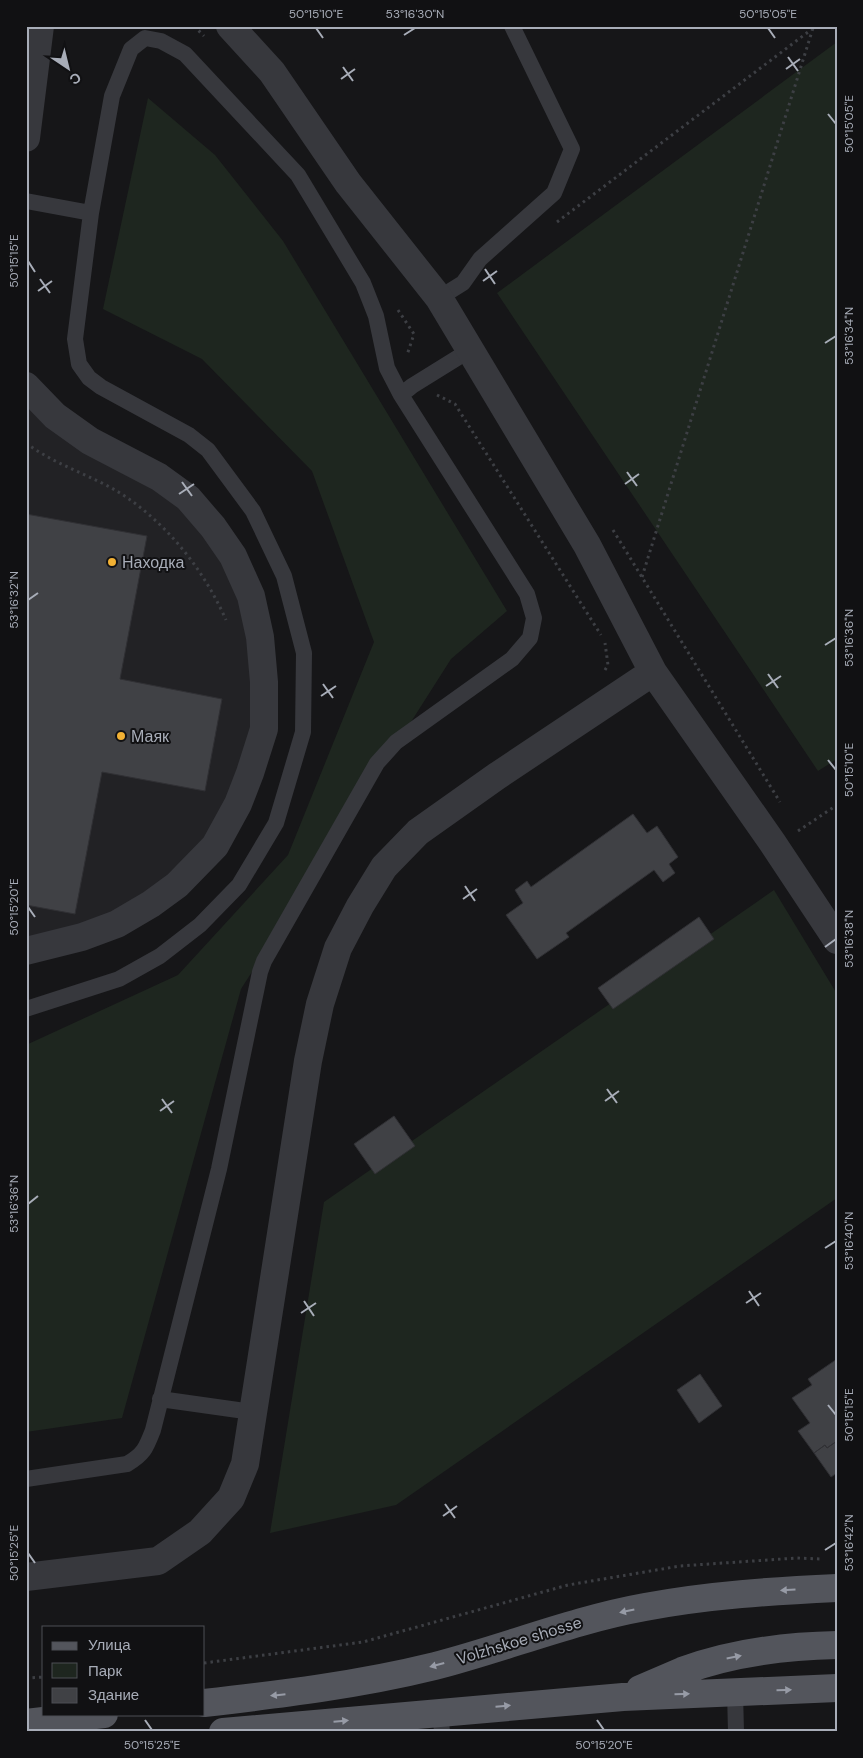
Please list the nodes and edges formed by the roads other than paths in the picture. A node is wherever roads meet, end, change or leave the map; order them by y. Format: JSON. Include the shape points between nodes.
{"nodes":[{"id":1,"x":40,"y":26,"type":"edge"},
{"id":2,"x":512,"y":26,"type":"edge"},
{"id":3,"x":218,"y":32,"type":"edge"},
{"id":4,"x":26,"y":138,"type":"edge"},
{"id":5,"x":26,"y":201,"type":"edge"},
{"id":6,"x":92,"y":213,"type":"junction"},
{"id":7,"x":439,"y":298,"type":"junction"},
{"id":8,"x":470,"y":350,"type":"junction"},
{"id":9,"x":26,"y":386,"type":"edge"},
{"id":10,"x":407,"y":391,"type":"junction"},
{"id":11,"x":653,"y":672,"type":"junction"},
{"id":12,"x":837,"y":940,"type":"edge"},
{"id":13,"x":26,"y":952,"type":"edge"},
{"id":14,"x":26,"y":1009,"type":"edge"},
{"id":15,"x":160,"y":1399,"type":"junction"},
{"id":16,"x":252,"y":1412,"type":"junction"},
{"id":17,"x":26,"y":1478,"type":"edge"},
{"id":18,"x":26,"y":1578,"type":"edge"},
{"id":19,"x":837,"y":1588,"type":"edge"},
{"id":20,"x":837,"y":1645,"type":"edge"},
{"id":21,"x":837,"y":1688,"type":"edge"},
{"id":22,"x":735,"y":1692,"type":"junction"},
{"id":23,"x":622,"y":1697,"type":"junction"},
{"id":24,"x":205,"y":1703,"type":"edge"},
{"id":25,"x":87,"y":1716,"type":"edge"},
{"id":26,"x":441,"y":1722,"type":"edge"},
{"id":27,"x":26,"y":1723,"type":"edge"},
{"id":28,"x":222,"y":1732,"type":"edge"},
{"id":29,"x":736,"y":1732,"type":"edge"}],
"edges":[{"from":1,"to":4,"type":"street"},
{"from":2,"to":7,"type":"lane","via":[[572,149],[554,194],[480,259],[462,283]]},
{"from":3,"to":7,"type":"street","via":[[272,72],[348,183]]},
{"from":5,"to":6,"type":"lane"},
{"from":6,"to":10,"type":"lane","via":[[112,96],[118,80],[131,49],[145,38],[161,41],[185,54],[298,175],[363,283],[376,316],[387,368]]},
{"from":6,"to":14,"type":"lane","via":[[75,339],[79,364],[101,387],[190,435],[208,450],[253,511],[284,576],[304,653],[304,732],[276,823],[239,885],[200,925],[160,956],[119,979]]},
{"from":7,"to":8,"type":"street"},
{"from":8,"to":10,"type":"lane"},
{"from":8,"to":11,"type":"street","via":[[587,545]]},
{"from":9,"to":13,"type":"street","via":[[55,416],[90,441],[159,477],[188,498],[213,527],[233,556],[251,596],[260,637],[264,729],[238,804],[216,846],[177,885],[117,924]]},
{"from":10,"to":15,"type":"lane","via":[[527,594],[534,618],[530,638],[512,659],[396,742],[377,763],[264,961],[219,1169]]},
{"from":11,"to":12,"type":"street"},
{"from":11,"to":16,"type":"street","via":[[418,832],[384,867],[360,906],[338,948],[320,1004]]},
{"from":15,"to":16,"type":"lane"},
{"from":15,"to":17,"type":"lane","via":[[147,1446],[139,1457],[127,1464]]},
{"from":16,"to":18,"type":"street","via":[[245,1464],[231,1498],[200,1532],[158,1560]]},
{"from":19,"to":24,"type":"main road","name":"Volzhskoe shosse","one_way":true,"via":[[710,1596],[645,1607],[583,1620],[436,1665],[379,1678],[308,1691]]},
{"from":23,"to":20,"type":"main road","one_way":true,"via":[[683,1671],[731,1658],[802,1646]]},
{"from":22,"to":21,"type":"main road","one_way":true},
{"from":23,"to":22,"type":"main road","one_way":true},
{"from":22,"to":29,"type":"lane"},
{"from":26,"to":23,"type":"main road","one_way":true},
{"from":25,"to":27,"type":"main road"},
{"from":28,"to":26,"type":"main road","one_way":true}]}
